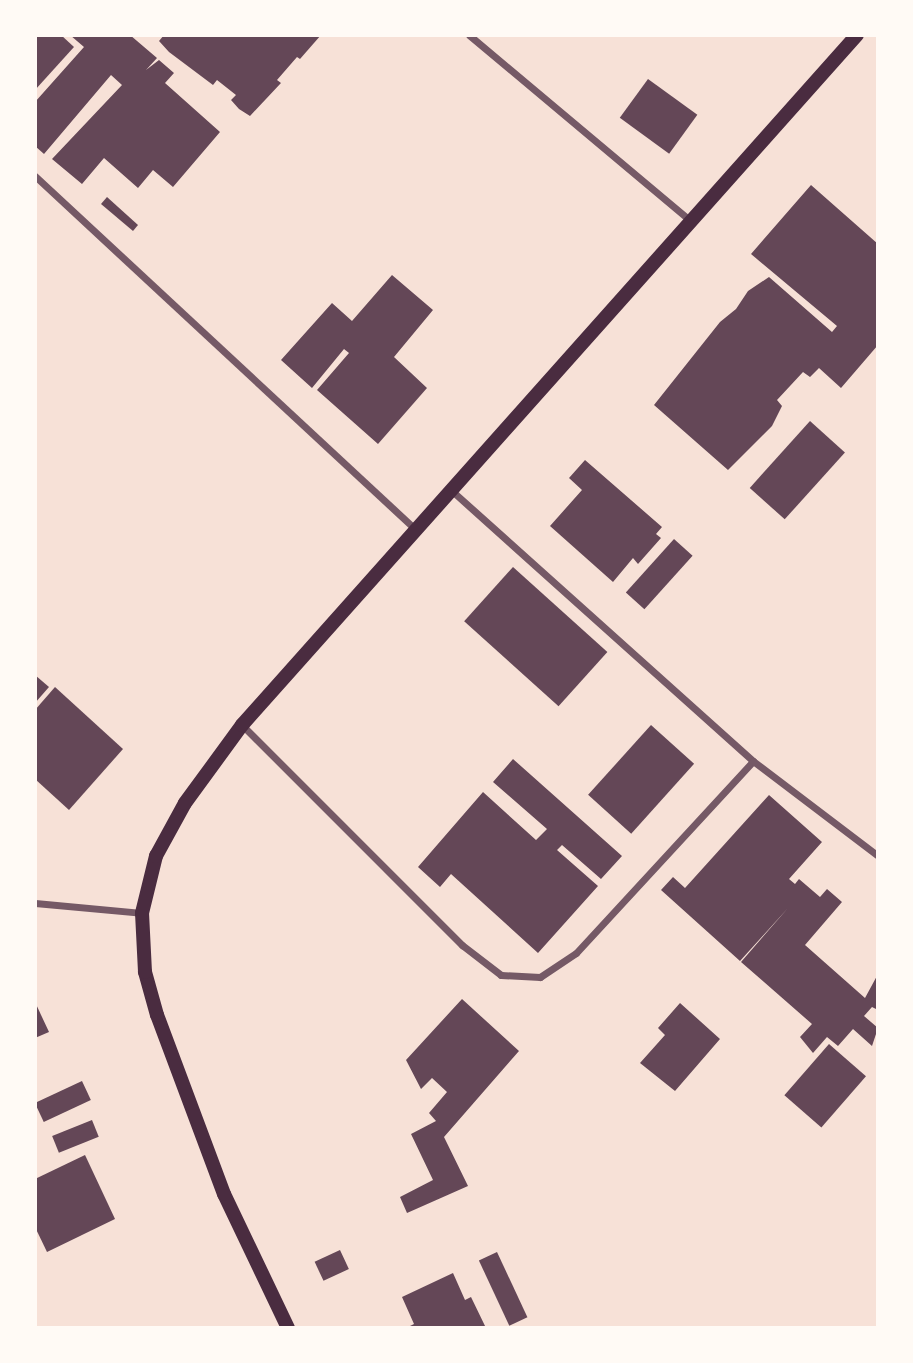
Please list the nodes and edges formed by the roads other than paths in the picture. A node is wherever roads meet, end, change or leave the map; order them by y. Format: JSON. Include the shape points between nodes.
{"nodes":[{"id":1,"x":469,"y":35,"type":"edge"},
{"id":2,"x":857,"y":35,"type":"edge"},
{"id":3,"x":35,"y":176,"type":"edge"},
{"id":4,"x":694,"y":223,"type":"junction"},
{"id":5,"x":449,"y":488,"type":"junction"},
{"id":6,"x":415,"y":529,"type":"junction"},
{"id":7,"x":242,"y":725,"type":"junction"},
{"id":8,"x":753,"y":761,"type":"junction"},
{"id":9,"x":877,"y":855,"type":"edge"},
{"id":10,"x":35,"y":903,"type":"edge"},
{"id":11,"x":142,"y":913,"type":"junction"},
{"id":12,"x":288,"y":1328,"type":"edge"}],
"edges":[{"from":1,"to":4,"type":"street"},
{"from":2,"to":4,"type":"main road"},
{"from":3,"to":6,"type":"street"},
{"from":4,"to":5,"type":"main road"},
{"from":5,"to":6,"type":"main road"},
{"from":5,"to":8,"type":"street"},
{"from":6,"to":7,"type":"main road"},
{"from":7,"to":8,"type":"street","via":[[462,945],[501,975],[540,977],[576,953]]},
{"from":7,"to":11,"type":"main road","via":[[185,803],[162,846]]},
{"from":8,"to":9,"type":"street"},
{"from":10,"to":11,"type":"street"},
{"from":11,"to":12,"type":"main road","via":[[145,972],[157,1016],[225,1194]]}]}
